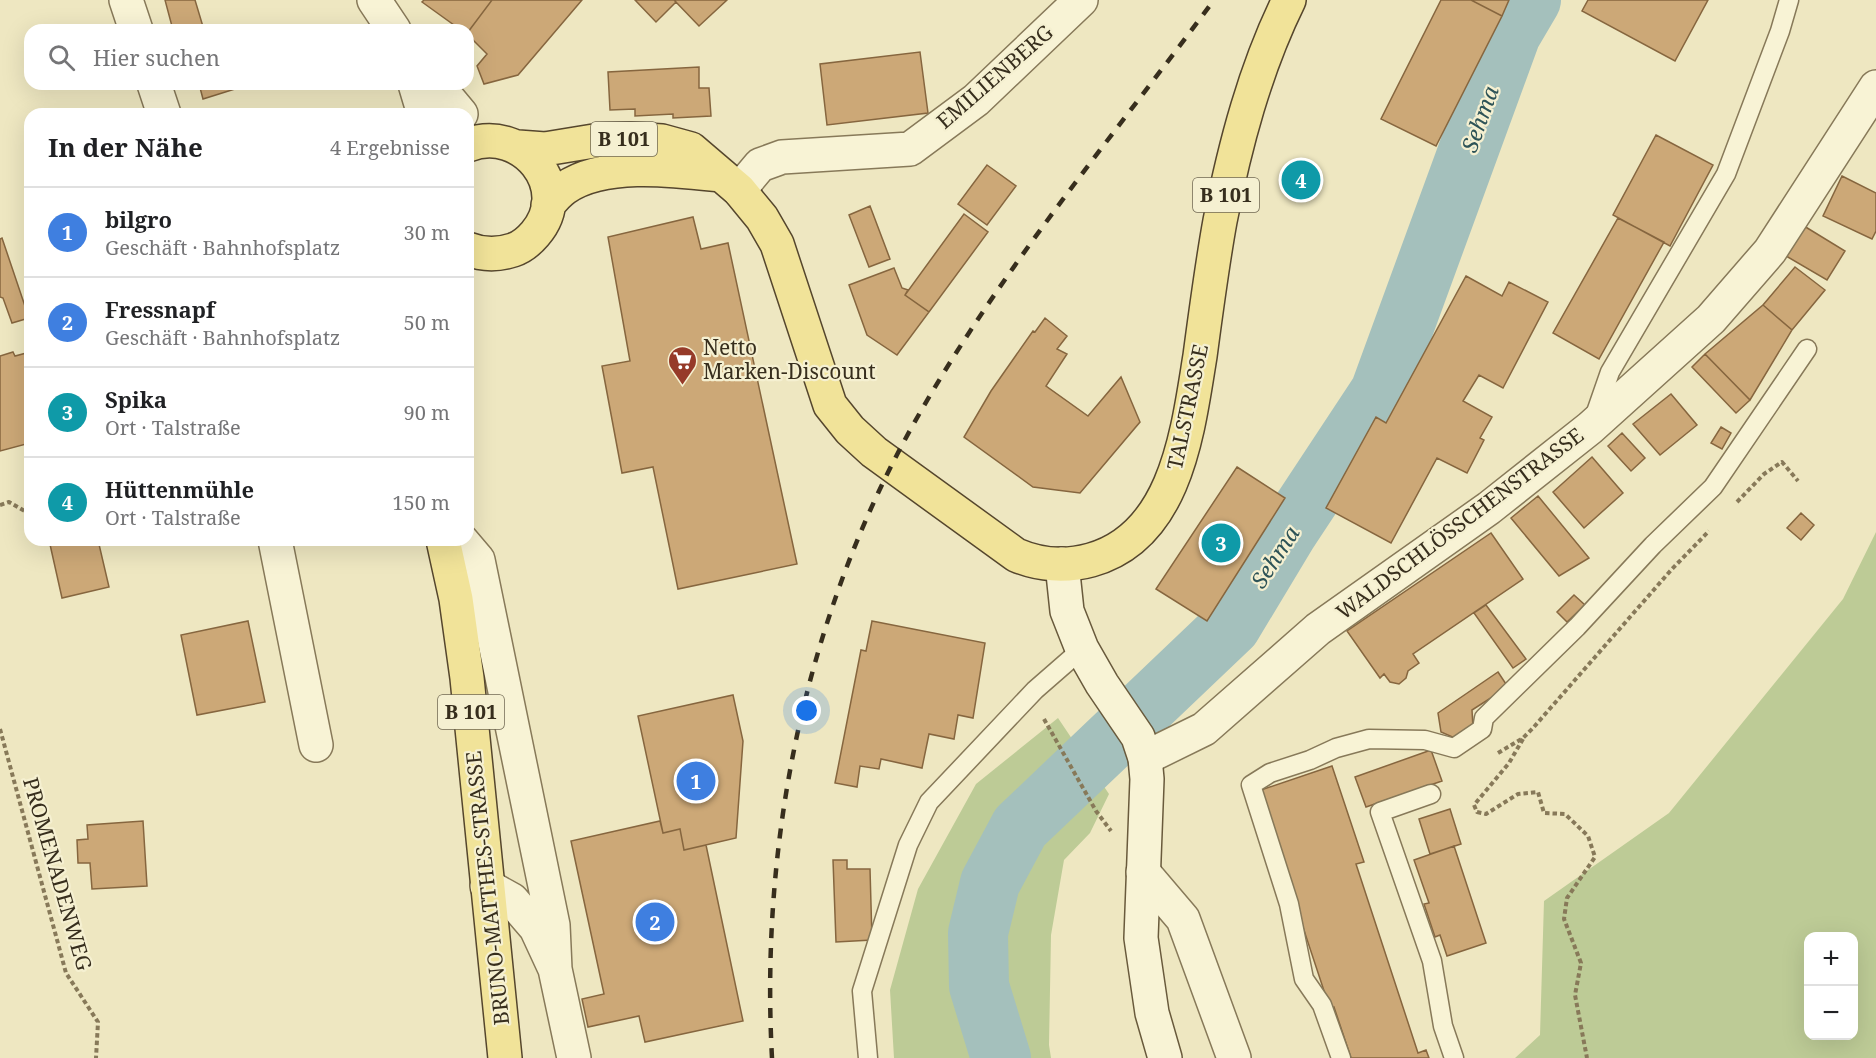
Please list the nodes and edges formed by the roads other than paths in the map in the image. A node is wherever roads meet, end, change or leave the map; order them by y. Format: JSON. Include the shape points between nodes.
{"nodes":[{"id":1,"x":126,"y":0,"type":"edge"},
{"id":2,"x":374,"y":0,"type":"edge"},
{"id":3,"x":1081,"y":0,"type":"edge"},
{"id":4,"x":1289,"y":0,"type":"edge"},
{"id":5,"x":1789,"y":0,"type":"edge"},
{"id":6,"x":134,"y":24,"type":"edge"},
{"id":7,"x":390,"y":24,"type":"edge"},
{"id":8,"x":1876,"y":87,"type":"edge"},
{"id":9,"x":156,"y":90,"type":"edge"},
{"id":10,"x":417,"y":90,"type":"edge"},
{"id":11,"x":441,"y":90,"type":"edge"},
{"id":12,"x":162,"y":108,"type":"edge"},
{"id":13,"x":422,"y":108,"type":"edge"},
{"id":14,"x":455,"y":108,"type":"edge"},
{"id":15,"x":486,"y":139,"type":"edge"},
{"id":16,"x":729,"y":182,"type":"junction"},
{"id":17,"x":548,"y":205,"type":"junction"},
{"id":18,"x":474,"y":252,"type":"edge"},
{"id":19,"x":1807,"y":349,"type":"dead end"},
{"id":20,"x":1590,"y":428,"type":"junction"},
{"id":21,"x":276,"y":546,"type":"edge"},
{"id":22,"x":444,"y":546,"type":"edge"},
{"id":23,"x":466,"y":546,"type":"edge"},
{"id":24,"x":1062,"y":564,"type":"junction"},
{"id":25,"x":1082,"y":649,"type":"junction"},
{"id":26,"x":316,"y":745,"type":"dead end"},
{"id":27,"x":1142,"y":748,"type":"junction"},
{"id":28,"x":1431,"y":794,"type":"dead end"},
{"id":29,"x":1143,"y":872,"type":"junction"},
{"id":30,"x":487,"y":886,"type":"junction"},
{"id":31,"x":555,"y":969,"type":"junction"},
{"id":32,"x":505,"y":1058,"type":"edge"},
{"id":33,"x":574,"y":1058,"type":"edge"},
{"id":34,"x":868,"y":1058,"type":"edge"},
{"id":35,"x":1165,"y":1058,"type":"edge"},
{"id":36,"x":1234,"y":1058,"type":"edge"},
{"id":37,"x":1341,"y":1058,"type":"edge"},
{"id":38,"x":1454,"y":1058,"type":"edge"}],
"edges":[{"from":1,"to":6,"type":"street"},
{"from":2,"to":7,"type":"street"},
{"from":3,"to":16,"type":"street","name":"EMILIENBERG","via":[[976,100],[910,149],[782,158]]},
{"from":4,"to":24,"type":"main road","name":"TALSTRASSE","number":"B 101","via":[[1273,32],[1238,142],[1220,221],[1193,398],[1174,475],[1163,500],[1123,546],[1100,558]]},
{"from":5,"to":20,"type":"lane","via":[[1726,174],[1610,372]]},
{"from":8,"to":20,"type":"street","name":"WALDSCHLÖSSCHENSTRASSE","via":[[1770,251],[1712,319]]},
{"from":9,"to":12,"type":"street"},
{"from":10,"to":13,"type":"street"},
{"from":11,"to":14,"type":"street"},
{"from":15,"to":16,"type":"main road","number":"B 101","via":[[545,149],[600,140],[662,141],[692,149]]},
{"from":15,"to":17,"type":"main road","via":[[529,155],[538,165],[548,191]]},
{"from":16,"to":17,"type":"main road","number":"B 101","via":[[662,169],[620,170],[582,179]]},
{"from":16,"to":24,"type":"main road","name":"TALSTRASSE","number":"B 101","via":[[762,218],[777,244],[830,405],[850,430],[1000,545],[1031,561]]},
{"from":17,"to":18,"type":"main road","via":[[538,230],[518,248],[491,254]]},
{"from":19,"to":37,"type":"lane","via":[[1713,487],[1484,718],[1482,729],[1454,748],[1425,740],[1369,739],[1270,773],[1251,785],[1289,904],[1304,979],[1322,1005]]},
{"from":20,"to":27,"type":"street","name":"WALDSCHLÖSSCHENSTRASSE","via":[[1489,508],[1318,629],[1204,729]]},
{"from":21,"to":26,"type":"street"},
{"from":22,"to":30,"type":"main road","name":"BRUNO-MATTHES-STRASSE","number":"B 101","via":[[467,678]]},
{"from":23,"to":31,"type":"street","via":[[478,560],[492,624],[553,926]]},
{"from":24,"to":25,"type":"street","via":[[1067,611]]},
{"from":25,"to":27,"type":"street"},
{"from":25,"to":34,"type":"lane","via":[[1035,690],[928,802],[908,844],[862,991]]},
{"from":27,"to":29,"type":"street","via":[[1147,779]]},
{"from":28,"to":38,"type":"lane","via":[[1380,812],[1432,961],[1443,1026]]},
{"from":29,"to":35,"type":"street","via":[[1141,938],[1152,1013]]},
{"from":29,"to":36,"type":"street","via":[[1183,919]]},
{"from":30,"to":31,"type":"street","via":[[512,900],[536,928]]},
{"from":30,"to":32,"type":"main road","name":"BRUNO-MATTHES-STRASSE","number":"B 101"},
{"from":31,"to":33,"type":"street"}]}
